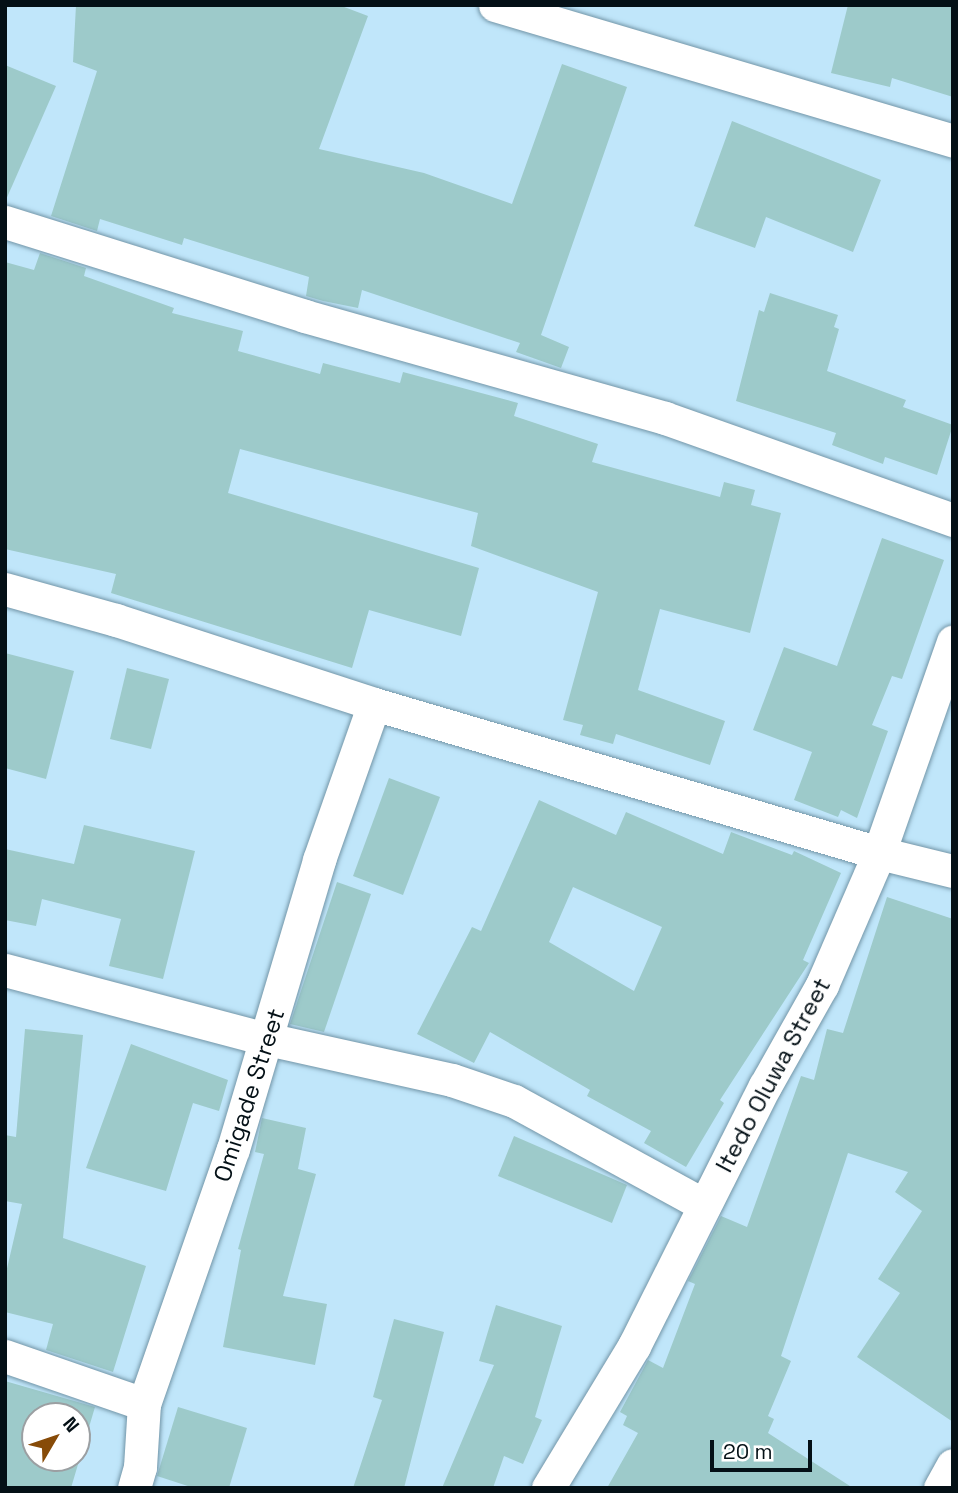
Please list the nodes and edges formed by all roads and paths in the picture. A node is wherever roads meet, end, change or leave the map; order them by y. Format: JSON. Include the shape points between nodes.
{"nodes":[{"id":1,"x":495,"y":5,"type":"edge"},
{"id":2,"x":953,"y":141,"type":"edge"},
{"id":3,"x":5,"y":222,"type":"edge"},
{"id":4,"x":953,"y":520,"type":"edge"},
{"id":5,"x":5,"y":589,"type":"edge"},
{"id":6,"x":953,"y":642,"type":"edge"},
{"id":7,"x":373,"y":704,"type":"junction"},
{"id":8,"x":879,"y":853,"type":"junction"},
{"id":9,"x":953,"y":871,"type":"edge"},
{"id":10,"x":5,"y":970,"type":"edge"},
{"id":11,"x":267,"y":1039,"type":"junction"},
{"id":12,"x":704,"y":1205,"type":"junction"},
{"id":13,"x":5,"y":1356,"type":"edge"},
{"id":14,"x":144,"y":1404,"type":"junction"},
{"id":15,"x":953,"y":1465,"type":"edge"},
{"id":16,"x":134,"y":1488,"type":"edge"},
{"id":17,"x":548,"y":1488,"type":"edge"},
{"id":18,"x":940,"y":1488,"type":"edge"}],
"edges":[{"from":1,"to":2,"type":"street"},
{"from":3,"to":4,"type":"street","via":[[305,316],[665,418]]},
{"from":5,"to":7,"type":"street","via":[[116,620]]},
{"from":6,"to":8,"type":"street","name":"Itedo Oluwa Street"},
{"from":7,"to":8,"type":"street"},
{"from":7,"to":11,"type":"street","name":"Omigade Street","via":[[319,860]]},
{"from":8,"to":9,"type":"street"},
{"from":8,"to":12,"type":"street","name":"Itedo Oluwa Street","via":[[822,985]]},
{"from":10,"to":11,"type":"street"},
{"from":11,"to":12,"type":"street","via":[[452,1080],[514,1101]]},
{"from":11,"to":14,"type":"street","name":"Omigade Street"},
{"from":12,"to":17,"type":"street","name":"Itedo Oluwa Street","via":[[634,1346]]},
{"from":13,"to":14,"type":"street"},
{"from":14,"to":16,"type":"street","name":"Omigade Street"},
{"from":15,"to":18,"type":"street"}]}
